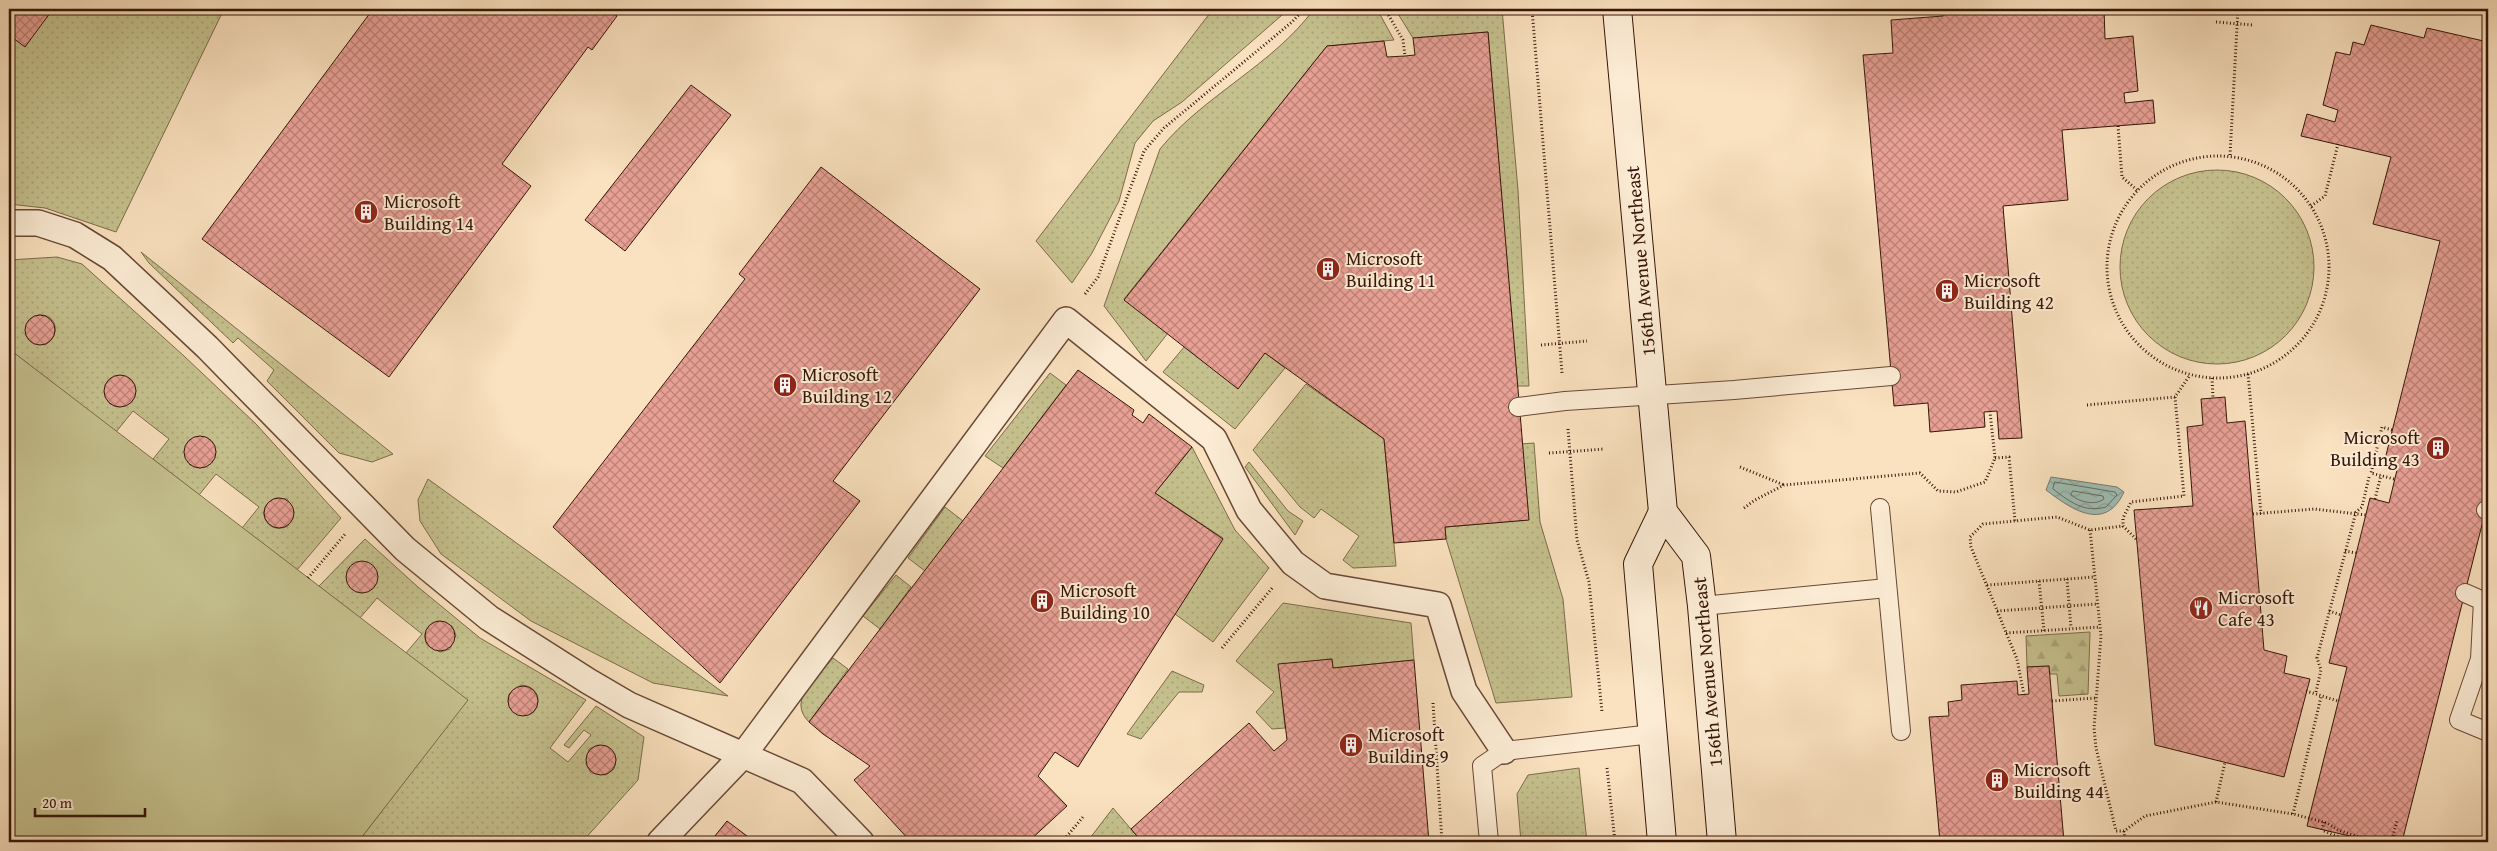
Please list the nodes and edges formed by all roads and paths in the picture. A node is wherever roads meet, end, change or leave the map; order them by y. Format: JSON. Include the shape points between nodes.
{"nodes":[{"id":1,"x":1304,"y":9,"type":"edge"},
{"id":2,"x":1385,"y":9,"type":"edge"},
{"id":3,"x":1532,"y":9,"type":"edge"},
{"id":4,"x":1617,"y":9,"type":"edge"},
{"id":5,"x":2238,"y":9,"type":"edge"},
{"id":6,"x":2216,"y":22,"type":"dead end"},
{"id":7,"x":2237,"y":24,"type":"junction"},
{"id":8,"x":2253,"y":24,"type":"dead end"},
{"id":9,"x":1405,"y":56,"type":"dead end"},
{"id":10,"x":2118,"y":126,"type":"dead end"},
{"id":11,"x":2338,"y":144,"type":"dead end"},
{"id":12,"x":2230,"y":155,"type":"junction"},
{"id":13,"x":2137,"y":190,"type":"junction"},
{"id":14,"x":2311,"y":206,"type":"junction"},
{"id":15,"x":9,"y":223,"type":"edge"},
{"id":16,"x":1066,"y":320,"type":"junction"},
{"id":17,"x":1587,"y":341,"type":"dead end"},
{"id":18,"x":1560,"y":343,"type":"junction"},
{"id":19,"x":1541,"y":345,"type":"dead end"},
{"id":20,"x":1562,"y":374,"type":"dead end"},
{"id":21,"x":2190,"y":374,"type":"junction"},
{"id":22,"x":2248,"y":374,"type":"junction"},
{"id":23,"x":1891,"y":376,"type":"dead end"},
{"id":24,"x":2212,"y":378,"type":"junction"},
{"id":25,"x":1652,"y":396,"type":"junction"},
{"id":26,"x":2175,"y":396,"type":"junction"},
{"id":27,"x":2213,"y":398,"type":"dead end"},
{"id":28,"x":2086,"y":405,"type":"dead end"},
{"id":29,"x":1518,"y":407,"type":"dead end"},
{"id":30,"x":1990,"y":412,"type":"dead end"},
{"id":31,"x":1568,"y":430,"type":"dead end"},
{"id":32,"x":2392,"y":430,"type":"dead end"},
{"id":33,"x":1604,"y":449,"type":"dead end"},
{"id":34,"x":1570,"y":451,"type":"junction"},
{"id":35,"x":1549,"y":453,"type":"dead end"},
{"id":36,"x":1995,"y":458,"type":"junction"},
{"id":37,"x":1740,"y":467,"type":"dead end"},
{"id":38,"x":2381,"y":475,"type":"junction"},
{"id":39,"x":2369,"y":477,"type":"dead end"},
{"id":40,"x":2394,"y":479,"type":"dead end"},
{"id":41,"x":1784,"y":485,"type":"junction"},
{"id":42,"x":2375,"y":500,"type":"dead end"},
{"id":43,"x":1744,"y":508,"type":"dead end"},
{"id":44,"x":1880,"y":508,"type":"dead end"},
{"id":45,"x":1663,"y":512,"type":"junction"},
{"id":46,"x":2356,"y":512,"type":"junction"},
{"id":47,"x":2253,"y":514,"type":"dead end"},
{"id":48,"x":2261,"y":514,"type":"junction"},
{"id":49,"x":2366,"y":515,"type":"dead end"},
{"id":50,"x":2014,"y":521,"type":"junction"},
{"id":51,"x":2123,"y":526,"type":"junction"},
{"id":52,"x":2090,"y":530,"type":"junction"},
{"id":53,"x":2136,"y":540,"type":"dead end"},
{"id":54,"x":331,"y":550,"type":"dead end"},
{"id":55,"x":2345,"y":551,"type":"junction"},
{"id":56,"x":2356,"y":554,"type":"dead end"},
{"id":57,"x":2094,"y":577,"type":"junction"},
{"id":58,"x":308,"y":578,"type":"dead end"},
{"id":59,"x":2067,"y":579,"type":"junction"},
{"id":60,"x":2039,"y":581,"type":"junction"},
{"id":61,"x":1987,"y":585,"type":"junction"},
{"id":62,"x":1887,"y":588,"type":"junction"},
{"id":63,"x":2465,"y":593,"type":"dead end"},
{"id":64,"x":1265,"y":596,"type":"dead end"},
{"id":65,"x":2097,"y":604,"type":"junction"},
{"id":66,"x":1702,"y":606,"type":"junction"},
{"id":67,"x":2069,"y":606,"type":"junction"},
{"id":68,"x":2042,"y":608,"type":"junction"},
{"id":69,"x":2329,"y":611,"type":"junction"},
{"id":70,"x":1997,"y":612,"type":"junction"},
{"id":71,"x":2341,"y":615,"type":"dead end"},
{"id":72,"x":2100,"y":626,"type":"junction"},
{"id":73,"x":2072,"y":628,"type":"junction"},
{"id":74,"x":2044,"y":631,"type":"junction"},
{"id":75,"x":2006,"y":634,"type":"junction"},
{"id":76,"x":1222,"y":648,"type":"dead end"},
{"id":77,"x":1460,"y":677,"type":"junction"},
{"id":78,"x":2306,"y":690,"type":"dead end"},
{"id":79,"x":2316,"y":692,"type":"junction"},
{"id":80,"x":2024,"y":695,"type":"dead end"},
{"id":81,"x":2321,"y":697,"type":"junction"},
{"id":82,"x":2096,"y":698,"type":"junction"},
{"id":83,"x":2052,"y":701,"type":"dead end"},
{"id":84,"x":2338,"y":701,"type":"dead end"},
{"id":85,"x":1901,"y":731,"type":"dead end"},
{"id":86,"x":2488,"y":732,"type":"edge"},
{"id":87,"x":1652,"y":734,"type":"junction"},
{"id":88,"x":1604,"y":740,"type":"junction"},
{"id":89,"x":1504,"y":751,"type":"junction"},
{"id":90,"x":744,"y":754,"type":"junction"},
{"id":91,"x":2225,"y":762,"type":"dead end"},
{"id":92,"x":2216,"y":802,"type":"junction"},
{"id":93,"x":2293,"y":814,"type":"junction"},
{"id":94,"x":1082,"y":817,"type":"dead end"},
{"id":95,"x":2324,"y":822,"type":"junction"},
{"id":96,"x":2396,"y":822,"type":"dead end"},
{"id":97,"x":2124,"y":831,"type":"junction"},
{"id":98,"x":660,"y":842,"type":"edge"},
{"id":99,"x":861,"y":842,"type":"edge"},
{"id":100,"x":1062,"y":842,"type":"edge"},
{"id":101,"x":1442,"y":842,"type":"edge"},
{"id":102,"x":1489,"y":842,"type":"edge"},
{"id":103,"x":1615,"y":842,"type":"edge"},
{"id":104,"x":1662,"y":842,"type":"edge"},
{"id":105,"x":1722,"y":842,"type":"edge"},
{"id":106,"x":2124,"y":842,"type":"edge"},
{"id":107,"x":2351,"y":842,"type":"edge"}],
"edges":[{"from":1,"to":16,"type":"path","via":[[1164,128],[1144,151],[1098,277]]},
{"from":2,"to":9,"type":"path","via":[[1403,40]]},
{"from":3,"to":18,"type":"path"},
{"from":4,"to":25,"type":"main road","name":"156th Avenue Northeast"},
{"from":5,"to":7,"type":"path"},
{"from":6,"to":7,"type":"path"},
{"from":7,"to":8,"type":"path"},
{"from":7,"to":12,"type":"path"},
{"from":10,"to":13,"type":"path","via":[[2122,177]]},
{"from":11,"to":14,"type":"path","via":[[2325,196]]},
{"from":12,"to":13,"type":"path","via":[[2197,158],[2165,169]]},
{"from":12,"to":14,"type":"path","via":[[2269,168],[2300,190]]},
{"from":13,"to":21,"type":"path","via":[[2118,219],[2108,252],[2109,286],[2120,319],[2141,347],[2170,367]]},
{"from":14,"to":22,"type":"path","via":[[2321,222],[2330,258],[2326,296],[2310,331],[2283,358]]},
{"from":15,"to":90,"type":"street","via":[[38,223],[75,235],[112,258],[207,347],[405,549],[489,618],[629,705]]},
{"from":16,"to":77,"type":"street","via":[[1214,439],[1249,510],[1293,563],[1325,586],[1438,605]]},
{"from":16,"to":90,"type":"street"},
{"from":17,"to":18,"type":"path"},
{"from":18,"to":19,"type":"path"},
{"from":18,"to":20,"type":"path"},
{"from":21,"to":24,"type":"path"},
{"from":21,"to":26,"type":"path"},
{"from":22,"to":24,"type":"path"},
{"from":22,"to":48,"type":"path"},
{"from":23,"to":25,"type":"lane"},
{"from":24,"to":27,"type":"path"},
{"from":25,"to":29,"type":"lane","via":[[1558,401]]},
{"from":25,"to":45,"type":"main road","name":"156th Avenue Northeast"},
{"from":26,"to":28,"type":"path"},
{"from":26,"to":51,"type":"path","via":[[2184,496],[2131,502],[2123,518]]},
{"from":30,"to":36,"type":"path"},
{"from":31,"to":34,"type":"path"},
{"from":32,"to":38,"type":"path","via":[[2382,427],[2371,473]]},
{"from":33,"to":34,"type":"path"},
{"from":34,"to":35,"type":"path"},
{"from":34,"to":88,"type":"path","via":[[1578,540],[1590,582]]},
{"from":36,"to":41,"type":"path","via":[[1985,482],[1956,492],[1938,491],[1920,473]]},
{"from":36,"to":50,"type":"path","via":[[2009,457]]},
{"from":37,"to":41,"type":"path"},
{"from":38,"to":40,"type":"path"},
{"from":38,"to":42,"type":"path"},
{"from":39,"to":46,"type":"path","via":[[2362,507]]},
{"from":41,"to":43,"type":"path"},
{"from":44,"to":62,"type":"lane"},
{"from":45,"to":66,"type":"main road","name":"156th Avenue Northeast","via":[[1696,556]]},
{"from":45,"to":87,"type":"main road","via":[[1638,564]]},
{"from":46,"to":48,"type":"path","via":[[2314,509]]},
{"from":46,"to":49,"type":"path"},
{"from":46,"to":55,"type":"path"},
{"from":47,"to":48,"type":"path"},
{"from":50,"to":52,"type":"path","via":[[2057,517]]},
{"from":50,"to":61,"type":"path","via":[[1983,524],[1970,537]]},
{"from":51,"to":52,"type":"path"},
{"from":51,"to":53,"type":"path"},
{"from":52,"to":57,"type":"path"},
{"from":54,"to":58,"type":"path"},
{"from":55,"to":56,"type":"path"},
{"from":55,"to":69,"type":"path"},
{"from":57,"to":59,"type":"path"},
{"from":57,"to":65,"type":"path"},
{"from":59,"to":60,"type":"path"},
{"from":59,"to":67,"type":"path"},
{"from":60,"to":61,"type":"path"},
{"from":60,"to":68,"type":"path"},
{"from":61,"to":70,"type":"path"},
{"from":62,"to":66,"type":"lane"},
{"from":62,"to":85,"type":"lane"},
{"from":63,"to":86,"type":"lane","via":[[2483,601],[2480,659],[2459,720]]},
{"from":64,"to":76,"type":"path"},
{"from":65,"to":67,"type":"path"},
{"from":65,"to":72,"type":"path"},
{"from":66,"to":105,"type":"main road","name":"156th Avenue Northeast"},
{"from":67,"to":68,"type":"path"},
{"from":67,"to":73,"type":"path"},
{"from":68,"to":70,"type":"path"},
{"from":68,"to":74,"type":"path"},
{"from":69,"to":71,"type":"path"},
{"from":69,"to":79,"type":"path","via":[[2317,658],[2321,670]]},
{"from":70,"to":75,"type":"path"},
{"from":72,"to":73,"type":"path"},
{"from":72,"to":82,"type":"path"},
{"from":73,"to":74,"type":"path"},
{"from":74,"to":75,"type":"path"},
{"from":75,"to":80,"type":"path","via":[[2017,659]]},
{"from":77,"to":89,"type":"street","via":[[1464,691]]},
{"from":77,"to":101,"type":"path","via":[[1431,687]]},
{"from":78,"to":79,"type":"path"},
{"from":79,"to":81,"type":"path"},
{"from":81,"to":84,"type":"path"},
{"from":81,"to":93,"type":"path"},
{"from":82,"to":83,"type":"path"},
{"from":82,"to":97,"type":"path","via":[[2094,728],[2100,770],[2116,831]]},
{"from":87,"to":88,"type":"lane"},
{"from":87,"to":104,"type":"main road"},
{"from":88,"to":89,"type":"lane"},
{"from":88,"to":103,"type":"path"},
{"from":89,"to":102,"type":"lane","via":[[1482,766]]},
{"from":90,"to":98,"type":"street"},
{"from":90,"to":99,"type":"street","via":[[802,782]]},
{"from":91,"to":92,"type":"path"},
{"from":92,"to":93,"type":"path"},
{"from":92,"to":97,"type":"path","via":[[2145,816]]},
{"from":93,"to":95,"type":"path"},
{"from":94,"to":100,"type":"path"},
{"from":95,"to":96,"type":"path","via":[[2346,833],[2392,839]]},
{"from":95,"to":107,"type":"path","via":[[2322,830]]},
{"from":97,"to":106,"type":"path"}]}
